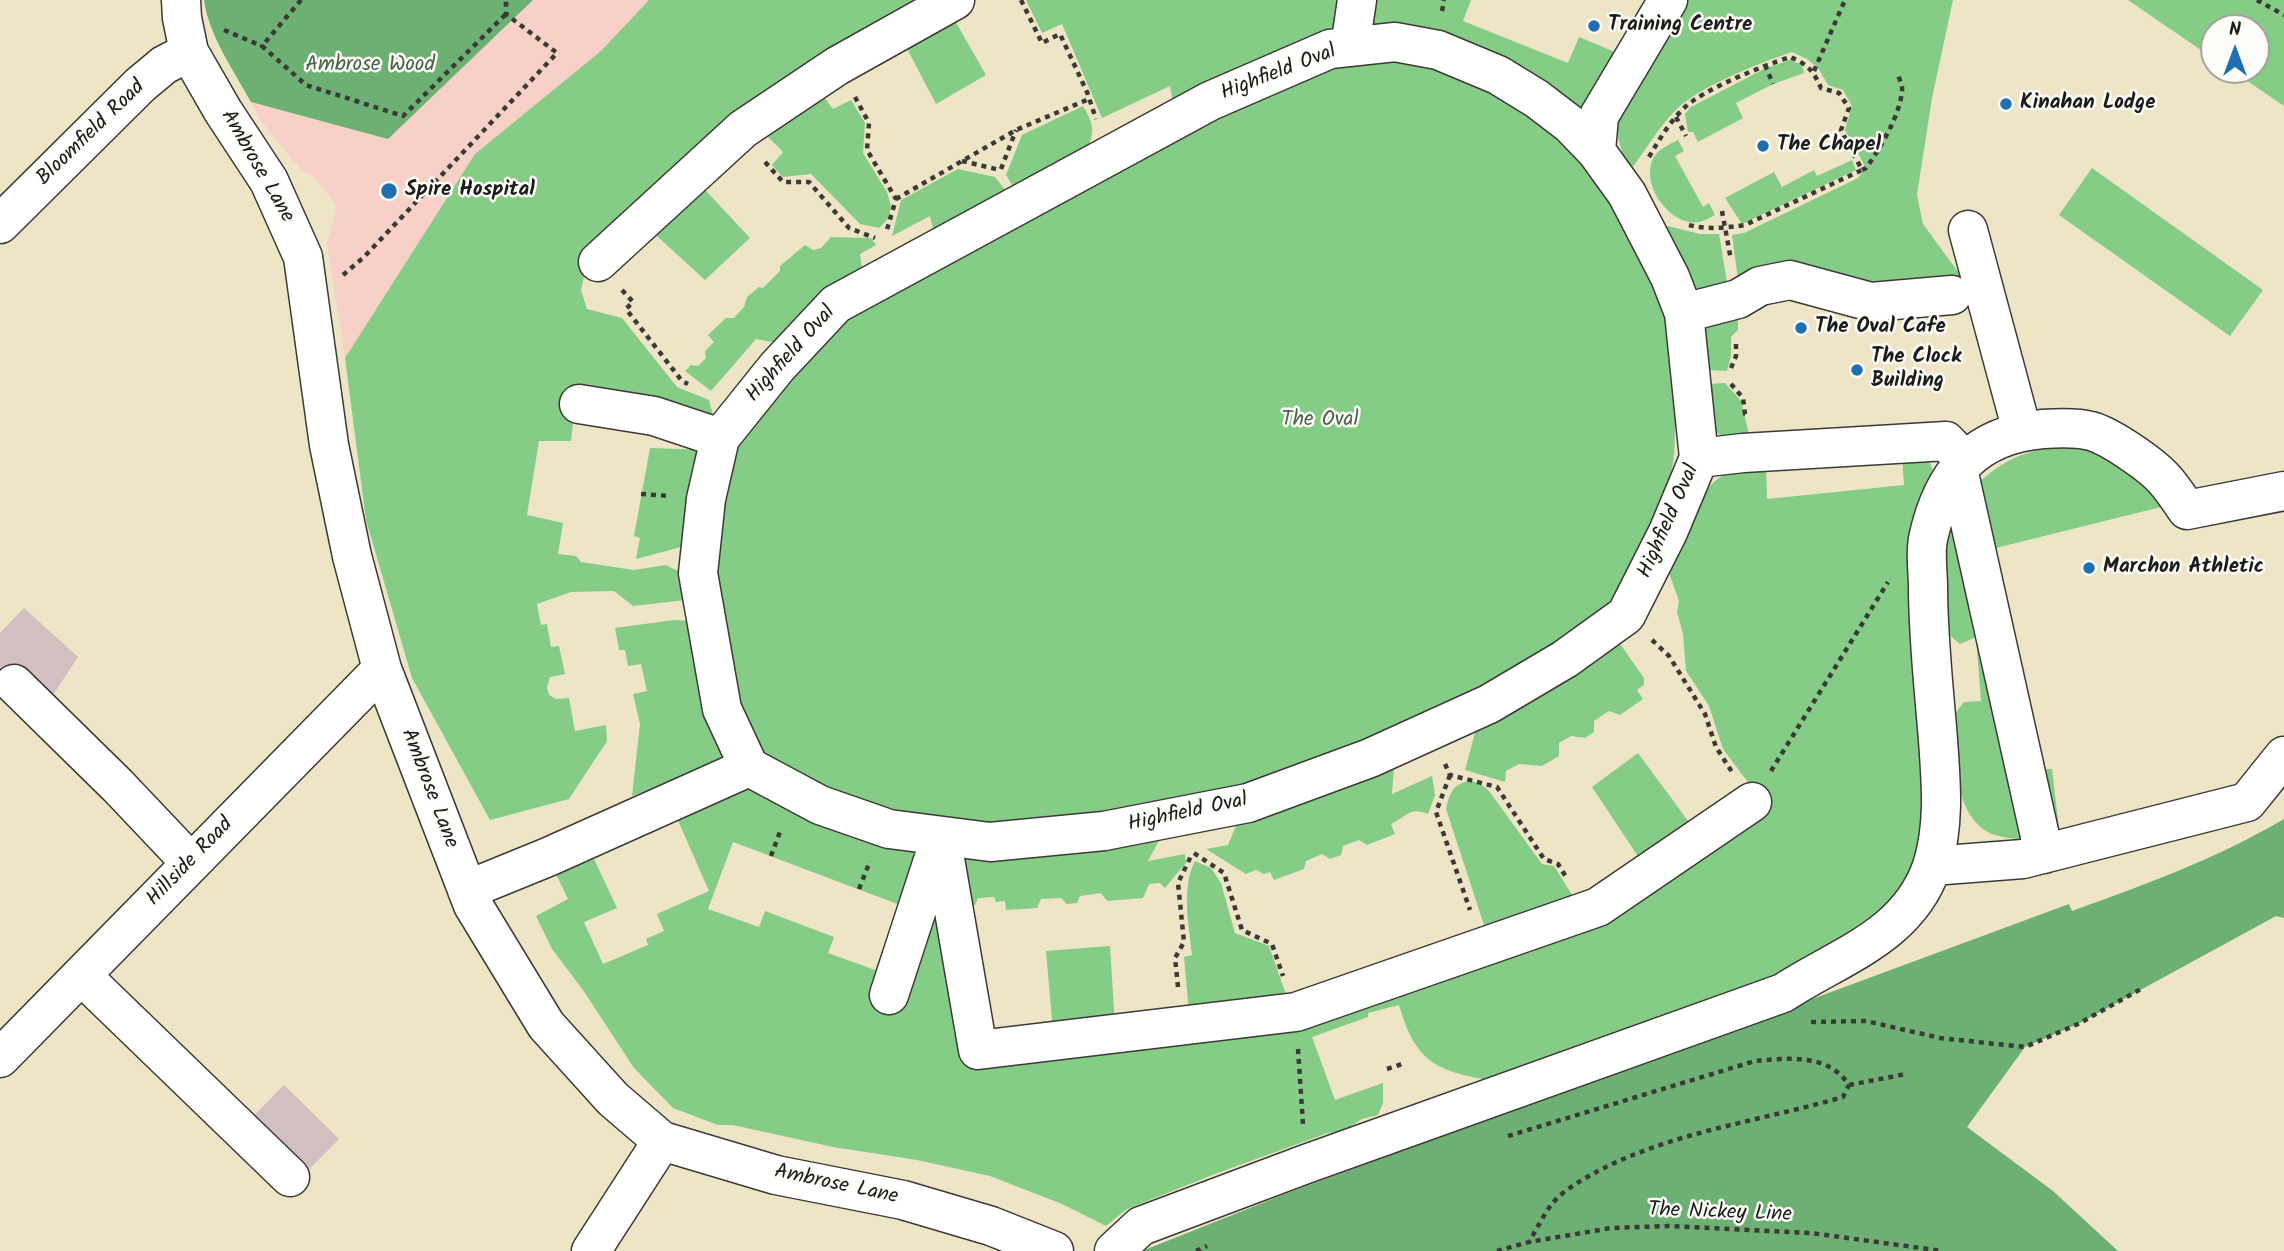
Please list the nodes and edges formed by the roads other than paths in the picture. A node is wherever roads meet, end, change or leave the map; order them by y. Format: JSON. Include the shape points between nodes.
{"nodes":[{"id":1,"x":181,"y":0,"type":"edge"},
{"id":2,"x":956,"y":0,"type":"edge"},
{"id":3,"x":1357,"y":0,"type":"edge"},
{"id":4,"x":1668,"y":0,"type":"edge"},
{"id":5,"x":1350,"y":47,"type":"junction"},
{"id":6,"x":189,"y":52,"type":"junction"},
{"id":7,"x":1595,"y":151,"type":"junction"},
{"id":8,"x":0,"y":224,"type":"edge"},
{"id":9,"x":1968,"y":230,"type":"dead end"},
{"id":10,"x":598,"y":262,"type":"road end"},
{"id":11,"x":1952,"y":295,"type":"dead end"},
{"id":12,"x":1684,"y":313,"type":"junction"},
{"id":13,"x":579,"y":404,"type":"dead end"},
{"id":14,"x":2022,"y":431,"type":"junction"},
{"id":15,"x":720,"y":438,"type":"junction"},
{"id":16,"x":1699,"y":458,"type":"junction"},
{"id":17,"x":1961,"y":465,"type":"junction"},
{"id":18,"x":2284,"y":491,"type":"edge"},
{"id":19,"x":382,"y":669,"type":"junction"},
{"id":20,"x":14,"y":684,"type":"dead end"},
{"id":21,"x":2284,"y":757,"type":"edge"},
{"id":22,"x":749,"y":767,"type":"junction"},
{"id":23,"x":1752,"y":802,"type":"road end"},
{"id":24,"x":941,"y":836,"type":"junction"},
{"id":25,"x":2045,"y":854,"type":"junction"},
{"id":26,"x":191,"y":863,"type":"junction"},
{"id":27,"x":1931,"y":866,"type":"junction"},
{"id":28,"x":467,"y":890,"type":"junction"},
{"id":29,"x":82,"y":976,"type":"junction"},
{"id":30,"x":889,"y":995,"type":"dead end"},
{"id":31,"x":0,"y":1058,"type":"edge"},
{"id":32,"x":662,"y":1141,"type":"junction"},
{"id":33,"x":290,"y":1177,"type":"dead end"},
{"id":34,"x":591,"y":1251,"type":"edge"},
{"id":35,"x":1054,"y":1251,"type":"edge"},
{"id":36,"x":1114,"y":1251,"type":"edge"}],
"edges":[{"from":1,"to":6,"type":"street","name":"Ambrose Lane"},
{"from":2,"to":10,"type":"street","via":[[837,66],[738,133]]},
{"from":3,"to":5,"type":"street"},
{"from":4,"to":7,"type":"street","via":[[1599,116]]},
{"from":5,"to":7,"type":"street","name":"Highfield Oval","via":[[1395,42],[1438,50],[1498,75],[1571,125]]},
{"from":5,"to":15,"type":"street","name":"Highfield Oval","via":[[1330,49],[1209,101],[836,304]]},
{"from":6,"to":8,"type":"street","name":"Bloomfield Road","via":[[140,85]]},
{"from":6,"to":19,"type":"street","name":"Ambrose Lane","via":[[269,181],[303,257],[329,445]]},
{"from":7,"to":12,"type":"street","name":"Highfield Oval","via":[[1635,210]]},
{"from":9,"to":14,"type":"street"},
{"from":11,"to":12,"type":"street","via":[[1871,302],[1790,280]]},
{"from":12,"to":16,"type":"street","name":"Highfield Oval"},
{"from":13,"to":15,"type":"street","via":[[653,416]]},
{"from":14,"to":17,"type":"street","via":[[1983,446]]},
{"from":14,"to":18,"type":"street","via":[[2092,431],[2138,457],[2165,480],[2187,510]]},
{"from":15,"to":22,"type":"street","name":"Highfield Oval","via":[[706,499],[698,573],[722,709]]},
{"from":16,"to":17,"type":"street","via":[[1946,441]]},
{"from":16,"to":24,"type":"street","name":"Highfield Oval","via":[[1626,615],[1565,659],[1489,704],[1370,758],[1248,803],[1104,831],[990,842]]},
{"from":17,"to":25,"type":"street"},
{"from":17,"to":27,"type":"street","via":[[1944,492],[1928,541],[1943,805]]},
{"from":19,"to":26,"type":"street","name":"Hillside Road"},
{"from":19,"to":28,"type":"street","name":"Ambrose Lane"},
{"from":20,"to":26,"type":"street"},
{"from":21,"to":25,"type":"street","via":[[2247,802]]},
{"from":22,"to":24,"type":"street","name":"Highfield Oval","via":[[820,805],[889,830]]},
{"from":22,"to":28,"type":"street"},
{"from":23,"to":24,"type":"street","via":[[1598,907],[1296,1012],[978,1051]]},
{"from":24,"to":30,"type":"street"},
{"from":25,"to":27,"type":"street"},
{"from":26,"to":29,"type":"street","name":"Hillside Road"},
{"from":27,"to":36,"type":"street","via":[[1908,910],[1854,954],[1783,993],[1141,1226]]},
{"from":28,"to":32,"type":"street","name":"Ambrose Lane","via":[[547,1025],[612,1099]]},
{"from":29,"to":31,"type":"street","name":"Hillside Road"},
{"from":29,"to":33,"type":"street"},
{"from":32,"to":34,"type":"street"},
{"from":32,"to":35,"type":"street","name":"Ambrose Lane","via":[[776,1175],[903,1200],[991,1226]]}]}
